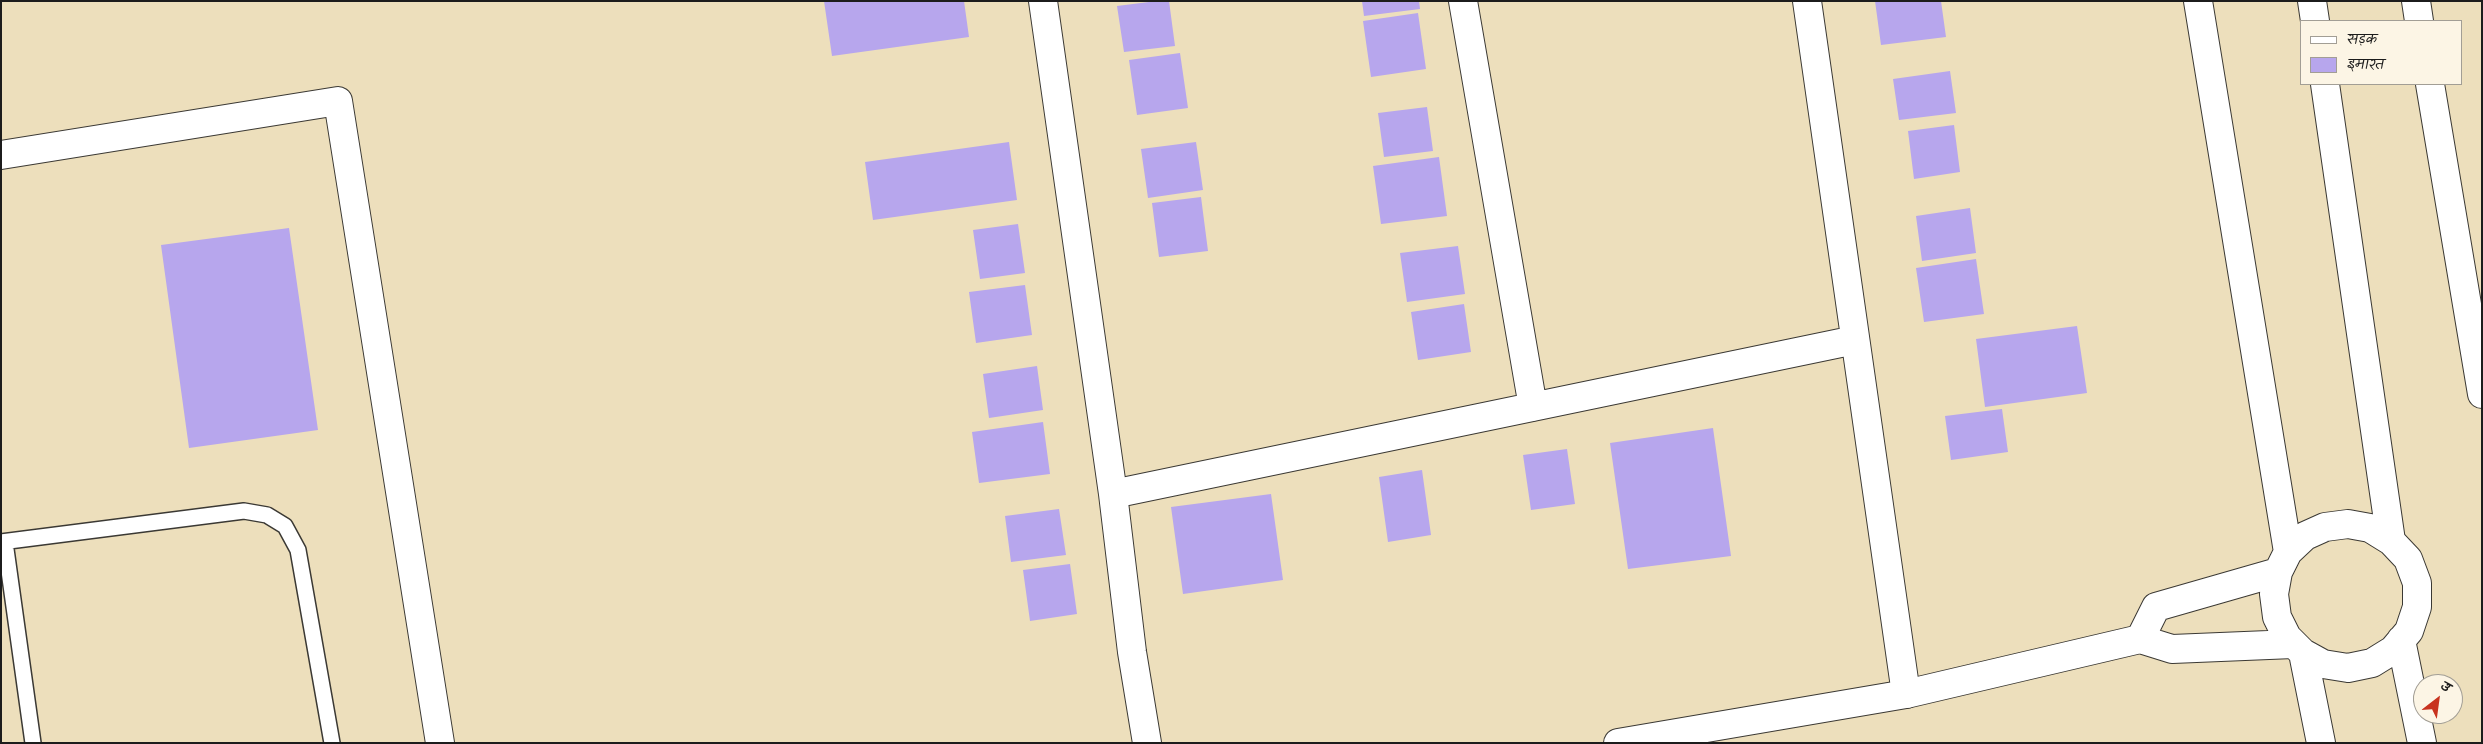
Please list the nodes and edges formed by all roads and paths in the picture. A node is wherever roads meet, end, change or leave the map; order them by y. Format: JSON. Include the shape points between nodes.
{"nodes":[{"id":1,"x":1043,"y":1,"type":"edge"},
{"id":2,"x":1463,"y":1,"type":"edge"},
{"id":3,"x":1806,"y":1,"type":"edge"},
{"id":4,"x":2198,"y":1,"type":"edge"},
{"id":5,"x":2312,"y":1,"type":"edge"},
{"id":6,"x":2416,"y":1,"type":"edge"},
{"id":7,"x":2315,"y":20,"type":"edge"},
{"id":8,"x":2419,"y":20,"type":"edge"},
{"id":9,"x":2324,"y":85,"type":"edge"},
{"id":10,"x":2430,"y":85,"type":"edge"},
{"id":11,"x":1,"y":155,"type":"edge"},
{"id":12,"x":1855,"y":340,"type":"junction"},
{"id":13,"x":2482,"y":394,"type":"edge"},
{"id":14,"x":1533,"y":406,"type":"junction"},
{"id":15,"x":1113,"y":494,"type":"junction"},
{"id":16,"x":2392,"y":541,"type":"junction"},
{"id":17,"x":3,"y":542,"type":"edge"},
{"id":18,"x":2283,"y":562,"type":"junction"},
{"id":19,"x":2140,"y":639,"type":"junction"},
{"id":20,"x":2401,"y":640,"type":"junction"},
{"id":21,"x":2298,"y":648,"type":"junction"},
{"id":22,"x":1906,"y":694,"type":"junction"},
{"id":23,"x":33,"y":743,"type":"edge"},
{"id":24,"x":332,"y":743,"type":"edge"},
{"id":25,"x":440,"y":743,"type":"edge"},
{"id":26,"x":1147,"y":743,"type":"edge"},
{"id":27,"x":1618,"y":743,"type":"edge"},
{"id":28,"x":2321,"y":743,"type":"edge"},
{"id":29,"x":2422,"y":743,"type":"edge"}],
"edges":[{"from":1,"to":15,"type":"street"},
{"from":2,"to":14,"type":"street"},
{"from":3,"to":12,"type":"street"},
{"from":4,"to":18,"type":"street"},
{"from":5,"to":7,"type":"street"},
{"from":6,"to":8,"type":"street"},
{"from":9,"to":16,"type":"street"},
{"from":10,"to":13,"type":"street"},
{"from":11,"to":25,"type":"street","via":[[338,101]]},
{"from":12,"to":14,"type":"street"},
{"from":12,"to":22,"type":"street"},
{"from":14,"to":15,"type":"street"},
{"from":15,"to":26,"type":"street","via":[[1132,652]]},
{"from":16,"to":18,"type":"street","via":[[2370,528],[2348,524],[2325,527],[2305,536]]},
{"from":16,"to":20,"type":"street","via":[[2408,559],[2416,583],[2417,607],[2409,631]]},
{"from":17,"to":23,"type":"lane"},
{"from":17,"to":24,"type":"lane","via":[[244,511],[273,518],[285,526],[298,550]]},
{"from":18,"to":19,"type":"street","via":[[2156,607]]},
{"from":18,"to":21,"type":"street","via":[[2274,594],[2277,617],[2287,637]]},
{"from":19,"to":21,"type":"street","via":[[2172,649]]},
{"from":19,"to":22,"type":"street"},
{"from":20,"to":21,"type":"street","via":[[2393,650],[2372,663],[2348,668],[2323,664]]},
{"from":20,"to":29,"type":"street"},
{"from":21,"to":28,"type":"street"},
{"from":22,"to":27,"type":"street"}]}
